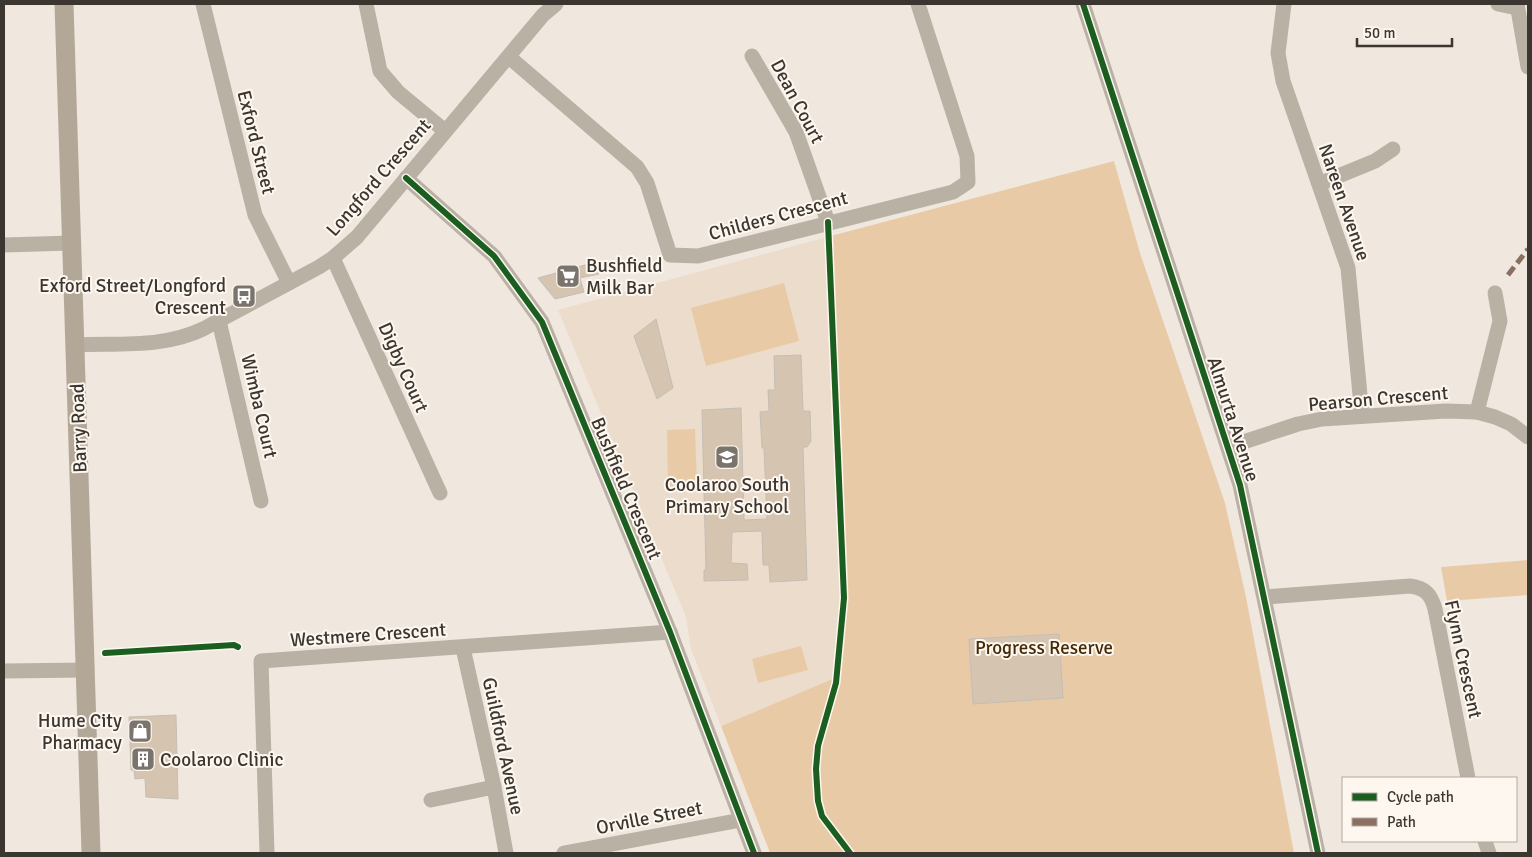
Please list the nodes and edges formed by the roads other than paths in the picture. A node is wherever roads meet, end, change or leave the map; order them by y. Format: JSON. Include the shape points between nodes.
{"nodes":[{"id":1,"x":64,"y":4,"type":"edge"},
{"id":2,"x":204,"y":4,"type":"edge"},
{"id":3,"x":366,"y":4,"type":"edge"},
{"id":4,"x":556,"y":4,"type":"edge"},
{"id":5,"x":918,"y":4,"type":"edge"},
{"id":6,"x":1083,"y":4,"type":"edge"},
{"id":7,"x":1284,"y":4,"type":"edge"},
{"id":8,"x":1498,"y":4,"type":"edge"},
{"id":9,"x":1517,"y":6,"type":"edge"},
{"id":10,"x":540,"y":9,"type":"edge"},
{"id":11,"x":752,"y":56,"type":"dead end"},
{"id":12,"x":509,"y":57,"type":"junction"},
{"id":13,"x":1528,"y":67,"type":"edge"},
{"id":14,"x":445,"y":131,"type":"junction"},
{"id":15,"x":1393,"y":149,"type":"dead end"},
{"id":16,"x":406,"y":178,"type":"junction"},
{"id":17,"x":1319,"y":184,"type":"junction"},
{"id":18,"x":828,"y":222,"type":"junction"},
{"id":19,"x":72,"y":243,"type":"junction"},
{"id":20,"x":4,"y":245,"type":"edge"},
{"id":21,"x":333,"y":258,"type":"junction"},
{"id":22,"x":289,"y":283,"type":"junction"},
{"id":23,"x":1495,"y":293,"type":"dead end"},
{"id":24,"x":219,"y":320,"type":"junction"},
{"id":25,"x":76,"y":345,"type":"junction"},
{"id":26,"x":1477,"y":412,"type":"junction"},
{"id":27,"x":1362,"y":416,"type":"junction"},
{"id":28,"x":1528,"y":437,"type":"edge"},
{"id":29,"x":1228,"y":447,"type":"junction"},
{"id":30,"x":440,"y":493,"type":"dead end"},
{"id":31,"x":261,"y":501,"type":"dead end"},
{"id":32,"x":1265,"y":596,"type":"junction"},
{"id":33,"x":670,"y":632,"type":"junction"},
{"id":34,"x":463,"y":648,"type":"junction"},
{"id":35,"x":86,"y":670,"type":"junction"},
{"id":36,"x":4,"y":672,"type":"edge"},
{"id":37,"x":1468,"y":777,"type":"edge"},
{"id":38,"x":494,"y":787,"type":"junction"},
{"id":39,"x":431,"y":800,"type":"dead end"},
{"id":40,"x":741,"y":820,"type":"junction"},
{"id":41,"x":91,"y":853,"type":"edge"},
{"id":42,"x":267,"y":853,"type":"edge"},
{"id":43,"x":506,"y":853,"type":"edge"},
{"id":44,"x":564,"y":853,"type":"edge"},
{"id":45,"x":754,"y":853,"type":"edge"},
{"id":46,"x":1318,"y":853,"type":"edge"}],
"edges":[{"from":1,"to":19,"type":"main road","name":"Barry Road"},
{"from":2,"to":22,"type":"street","name":"Exford Street","via":[[253,210]]},
{"from":3,"to":14,"type":"street","via":[[380,71],[398,92]]},
{"from":4,"to":10,"type":"street","name":"Longford Crescent"},
{"from":5,"to":18,"type":"street","name":"Childers Crescent","via":[[967,156],[968,182],[952,192]]},
{"from":6,"to":29,"type":"street","name":"Almurta Avenue"},
{"from":7,"to":17,"type":"street","name":"Nareen Avenue","via":[[1278,53],[1283,81]]},
{"from":8,"to":9,"type":"street"},
{"from":9,"to":13,"type":"street"},
{"from":10,"to":12,"type":"street","name":"Longford Crescent"},
{"from":11,"to":18,"type":"street","name":"Dean Court","via":[[796,132]]},
{"from":12,"to":14,"type":"street","name":"Longford Crescent"},
{"from":12,"to":18,"type":"street","name":"Childers Crescent","via":[[637,167],[647,183],[670,255],[698,256]]},
{"from":14,"to":16,"type":"street","name":"Longford Crescent"},
{"from":15,"to":17,"type":"street","via":[[1375,161]]},
{"from":16,"to":21,"type":"street","name":"Longford Crescent","via":[[357,236]]},
{"from":16,"to":33,"type":"street","name":"Bushfield Crescent","via":[[494,256],[542,322]]},
{"from":17,"to":27,"type":"street","name":"Nareen Avenue","via":[[1348,268]]},
{"from":19,"to":20,"type":"street"},
{"from":19,"to":25,"type":"main road","name":"Barry Road"},
{"from":21,"to":22,"type":"street","name":"Longford Crescent"},
{"from":21,"to":30,"type":"street","name":"Digby Court"},
{"from":22,"to":24,"type":"street","name":"Longford Crescent"},
{"from":23,"to":26,"type":"street","via":[[1500,321]]},
{"from":24,"to":25,"type":"street","name":"Longford Crescent","via":[[174,340]]},
{"from":24,"to":31,"type":"street","name":"Wimba Court"},
{"from":25,"to":35,"type":"main road","name":"Barry Road"},
{"from":26,"to":27,"type":"street","name":"Pearson Crescent"},
{"from":26,"to":28,"type":"street","name":"Pearson Crescent","via":[[1511,424]]},
{"from":27,"to":29,"type":"street","name":"Pearson Crescent","via":[[1298,424]]},
{"from":29,"to":32,"type":"street","name":"Almurta Avenue","via":[[1246,508]]},
{"from":32,"to":37,"type":"street","name":"Flynn Crescent","via":[[1410,586],[1426,590],[1435,609]]},
{"from":32,"to":46,"type":"street","name":"Almurta Avenue"},
{"from":33,"to":34,"type":"street","name":"Westmere Crescent"},
{"from":33,"to":40,"type":"street","name":"Bushfield Crescent"},
{"from":34,"to":38,"type":"street","name":"Guildford Avenue"},
{"from":34,"to":42,"type":"street","name":"Westmere Crescent","via":[[261,661]]},
{"from":35,"to":36,"type":"street"},
{"from":35,"to":41,"type":"main road","name":"Barry Road"},
{"from":38,"to":39,"type":"street"},
{"from":38,"to":43,"type":"street","name":"Guildford Avenue"},
{"from":40,"to":44,"type":"street","name":"Orville Street"},
{"from":40,"to":45,"type":"street","name":"Bushfield Crescent"}]}
